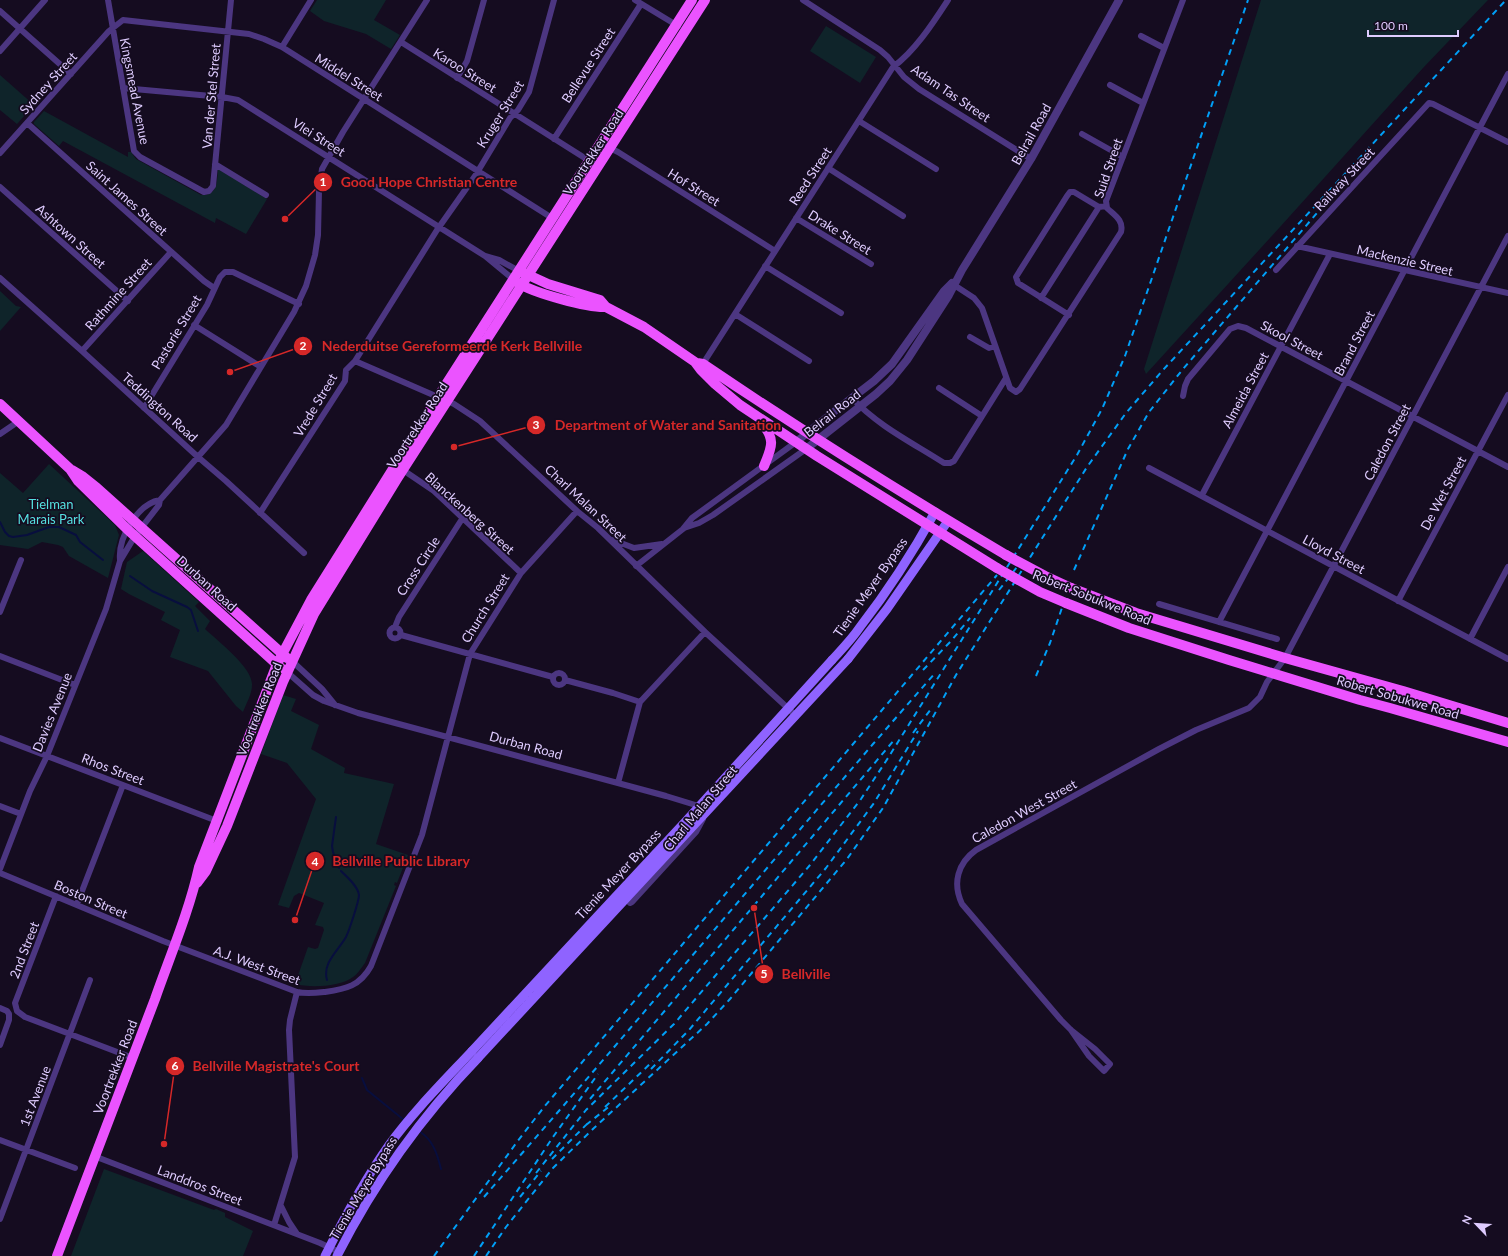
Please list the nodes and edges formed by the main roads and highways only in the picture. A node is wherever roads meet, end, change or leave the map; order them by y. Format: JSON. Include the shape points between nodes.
{"nodes":[{"id":1,"x":692,"y":0,"type":"edge"},
{"id":2,"x":705,"y":0,"type":"edge"},
{"id":3,"x":516,"y":275,"type":"junction"},
{"id":4,"x":529,"y":276,"type":"junction"},
{"id":5,"x":522,"y":285,"type":"junction"},
{"id":6,"x":606,"y":307,"type":"junction"},
{"id":7,"x":700,"y":366,"type":"junction"},
{"id":8,"x":0,"y":404,"type":"edge"},
{"id":9,"x":756,"y":416,"type":"junction"},
{"id":10,"x":764,"y":466,"type":"road end"},
{"id":11,"x":70,"y":469,"type":"junction"},
{"id":12,"x":936,"y":512,"type":"junction"},
{"id":13,"x":948,"y":521,"type":"junction"},
{"id":14,"x":928,"y":526,"type":"junction"},
{"id":15,"x":940,"y":534,"type":"junction"},
{"id":16,"x":282,"y":654,"type":"junction"},
{"id":17,"x":292,"y":661,"type":"junction"},
{"id":18,"x":277,"y":664,"type":"junction"},
{"id":19,"x":287,"y":672,"type":"junction"},
{"id":20,"x":1508,"y":723,"type":"edge"},
{"id":21,"x":1508,"y":742,"type":"edge"},
{"id":22,"x":195,"y":886,"type":"junction"},
{"id":23,"x":475,"y":1054,"type":"junction"},
{"id":24,"x":338,"y":1254,"type":"edge"},
{"id":25,"x":57,"y":1256,"type":"edge"},
{"id":26,"x":325,"y":1256,"type":"edge"}],
"edges":[{"from":1,"to":3,"type":"main road","name":"Voortrekker Road"},
{"from":2,"to":4,"type":"main road","name":"Voortrekker Road"},
{"from":3,"to":4,"type":"main road","name":"Robert Sobukwe Road"},
{"from":3,"to":5,"type":"main road","name":"Robert Sobukwe Road"},
{"from":3,"to":16,"type":"main road","name":"Voortrekker Road","via":[[328,571]]},
{"from":4,"to":5,"type":"main road","name":"Voortrekker Road"},
{"from":4,"to":6,"type":"main road","name":"Robert Sobukwe Road","via":[[600,300]]},
{"from":5,"to":6,"type":"main road","name":"Robert Sobukwe Road","via":[[559,298]]},
{"from":5,"to":17,"type":"main road","name":"Voortrekker Road","via":[[317,609]]},
{"from":6,"to":7,"type":"main road","name":"Robert Sobukwe Road","via":[[644,327]]},
{"from":7,"to":9,"type":"main road","name":"Robert Sobukwe Road","via":[[740,405]]},
{"from":7,"to":12,"type":"main road","name":"Robert Sobukwe Road"},
{"from":8,"to":11,"type":"main road","name":"Durban Road"},
{"from":9,"to":10,"type":"main road","via":[[771,438],[771,449]]},
{"from":9,"to":14,"type":"main road","name":"Robert Sobukwe Road"},
{"from":11,"to":16,"type":"main road","name":"Durban Road","via":[[82,476],[133,520]]},
{"from":11,"to":18,"type":"main road","name":"Durban Road","via":[[78,481],[127,529]]},
{"from":12,"to":13,"type":"main road","name":"Robert Sobukwe Road"},
{"from":12,"to":14,"type":"main road","name":"Tienie Meyer Bypass"},
{"from":13,"to":15,"type":"main road","name":"Tienie Meyer Bypass"},
{"from":13,"to":20,"type":"main road","name":"Robert Sobukwe Road","bridge":true,"via":[[1045,576],[1136,613]]},
{"from":14,"to":15,"type":"main road","name":"Robert Sobukwe Road"},
{"from":14,"to":23,"type":"main road","name":"Tienie Meyer Bypass","bridge":true,"via":[[860,628]]},
{"from":15,"to":21,"type":"main road","name":"Robert Sobukwe Road","bridge":true,"via":[[1040,592],[1128,628],[1273,674]]},
{"from":15,"to":23,"type":"main road","name":"Tienie Meyer Bypass","bridge":true,"via":[[848,659]]},
{"from":16,"to":17,"type":"main road","name":"Durban Road"},
{"from":16,"to":18,"type":"main road","name":"Voortrekker Road"},
{"from":17,"to":19,"type":"main road","name":"Voortrekker Road"},
{"from":18,"to":19,"type":"main road","name":"Durban Road"},
{"from":18,"to":22,"type":"main road","name":"Voortrekker Road","via":[[199,867]]},
{"from":19,"to":22,"type":"main road","name":"Voortrekker Road","via":[[227,826],[206,871]]},
{"from":22,"to":25,"type":"main road","name":"Voortrekker Road","via":[[133,1058]]},
{"from":23,"to":24,"type":"main road","name":"Tienie Meyer Bypass","via":[[411,1135],[370,1196]]},
{"from":23,"to":26,"type":"main road","name":"Tienie Meyer Bypass","via":[[402,1129],[360,1189]]}]}
